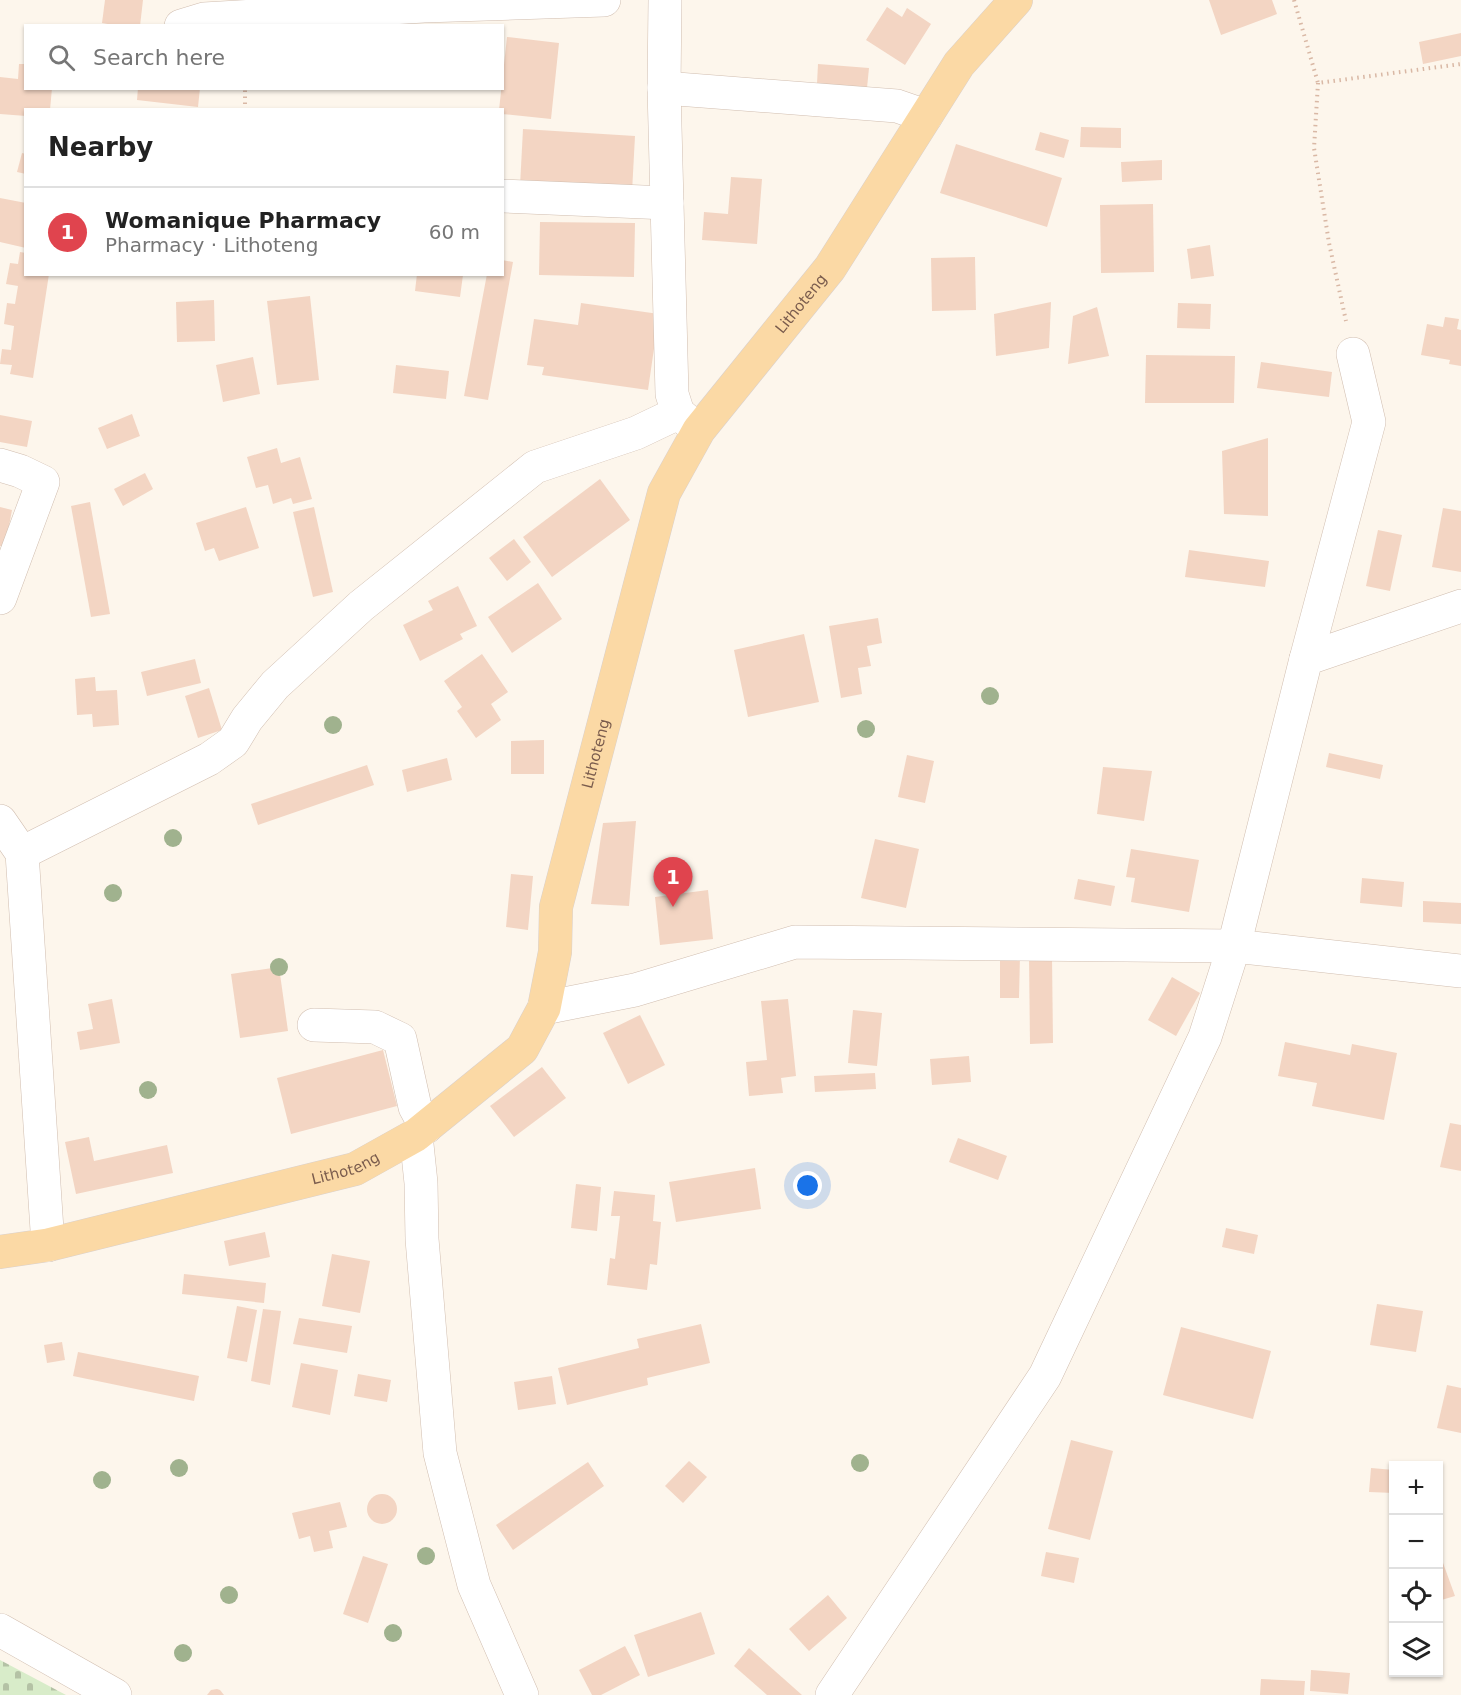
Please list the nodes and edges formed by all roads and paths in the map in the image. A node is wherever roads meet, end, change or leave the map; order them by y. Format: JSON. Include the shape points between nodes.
{"nodes":[{"id":1,"x":604,"y":0,"type":"edge"},
{"id":2,"x":665,"y":0,"type":"edge"},
{"id":3,"x":1016,"y":0,"type":"edge"},
{"id":4,"x":1294,"y":0,"type":"edge"},
{"id":5,"x":188,"y":24,"type":"edge"},
{"id":6,"x":1461,"y":64,"type":"edge"},
{"id":7,"x":1318,"y":83,"type":"junction"},
{"id":8,"x":664,"y":88,"type":"junction"},
{"id":9,"x":245,"y":90,"type":"edge"},
{"id":10,"x":245,"y":108,"type":"edge"},
{"id":11,"x":926,"y":116,"type":"junction"},
{"id":12,"x":504,"y":196,"type":"edge"},
{"id":13,"x":667,"y":203,"type":"junction"},
{"id":14,"x":1353,"y":354,"type":"joint"},
{"id":15,"x":688,"y":421,"type":"junction"},
{"id":16,"x":0,"y":465,"type":"edge"},
{"id":17,"x":0,"y":598,"type":"edge"},
{"id":18,"x":1461,"y":606,"type":"edge"},
{"id":19,"x":1306,"y":659,"type":"junction"},
{"id":20,"x":0,"y":822,"type":"edge"},
{"id":21,"x":22,"y":853,"type":"junction"},
{"id":22,"x":1234,"y":946,"type":"junction"},
{"id":23,"x":1461,"y":972,"type":"edge"},
{"id":24,"x":544,"y":1008,"type":"junction"},
{"id":25,"x":314,"y":1025,"type":"dead end"},
{"id":26,"x":421,"y":1131,"type":"junction"},
{"id":27,"x":48,"y":1245,"type":"junction"},
{"id":28,"x":0,"y":1252,"type":"edge"},
{"id":29,"x":0,"y":1630,"type":"edge"},
{"id":30,"x":116,"y":1695,"type":"edge"},
{"id":31,"x":522,"y":1695,"type":"edge"},
{"id":32,"x":832,"y":1695,"type":"edge"}],
"edges":[{"from":1,"to":5,"type":"street","via":[[424,6],[204,19]]},
{"from":2,"to":8,"type":"street"},
{"from":3,"to":11,"type":"main road","name":"Lithoteng","via":[[959,64]]},
{"from":4,"to":7,"type":"path"},
{"from":6,"to":7,"type":"path"},
{"from":7,"to":14,"type":"path","via":[[1314,148]]},
{"from":8,"to":11,"type":"street","via":[[897,106]]},
{"from":8,"to":13,"type":"street"},
{"from":9,"to":10,"type":"path"},
{"from":11,"to":15,"type":"main road","name":"Lithoteng","via":[[830,268]]},
{"from":12,"to":13,"type":"street"},
{"from":13,"to":15,"type":"street","via":[[672,394]]},
{"from":14,"to":19,"type":"street","via":[[1369,422]]},
{"from":15,"to":21,"type":"street","via":[[636,433],[535,467],[361,606],[275,685],[233,742],[209,759]]},
{"from":15,"to":24,"type":"main road","name":"Lithoteng","via":[[664,493],[556,907],[555,952]]},
{"from":16,"to":17,"type":"street","via":[[43,482]]},
{"from":18,"to":19,"type":"street"},
{"from":19,"to":22,"type":"street"},
{"from":20,"to":21,"type":"street"},
{"from":21,"to":27,"type":"street"},
{"from":22,"to":23,"type":"street"},
{"from":22,"to":24,"type":"street","via":[[795,942],[634,990]]},
{"from":22,"to":32,"type":"street","via":[[1205,1037],[1046,1376]]},
{"from":24,"to":26,"type":"main road","name":"Lithoteng","via":[[522,1049]]},
{"from":25,"to":26,"type":"street","via":[[375,1027],[400,1039]]},
{"from":26,"to":27,"type":"main road","name":"Lithoteng","via":[[355,1169]]},
{"from":26,"to":31,"type":"street","via":[[422,1239],[440,1452],[474,1585]]},
{"from":27,"to":28,"type":"main road","name":"Lithoteng"},
{"from":29,"to":30,"type":"street"}]}
